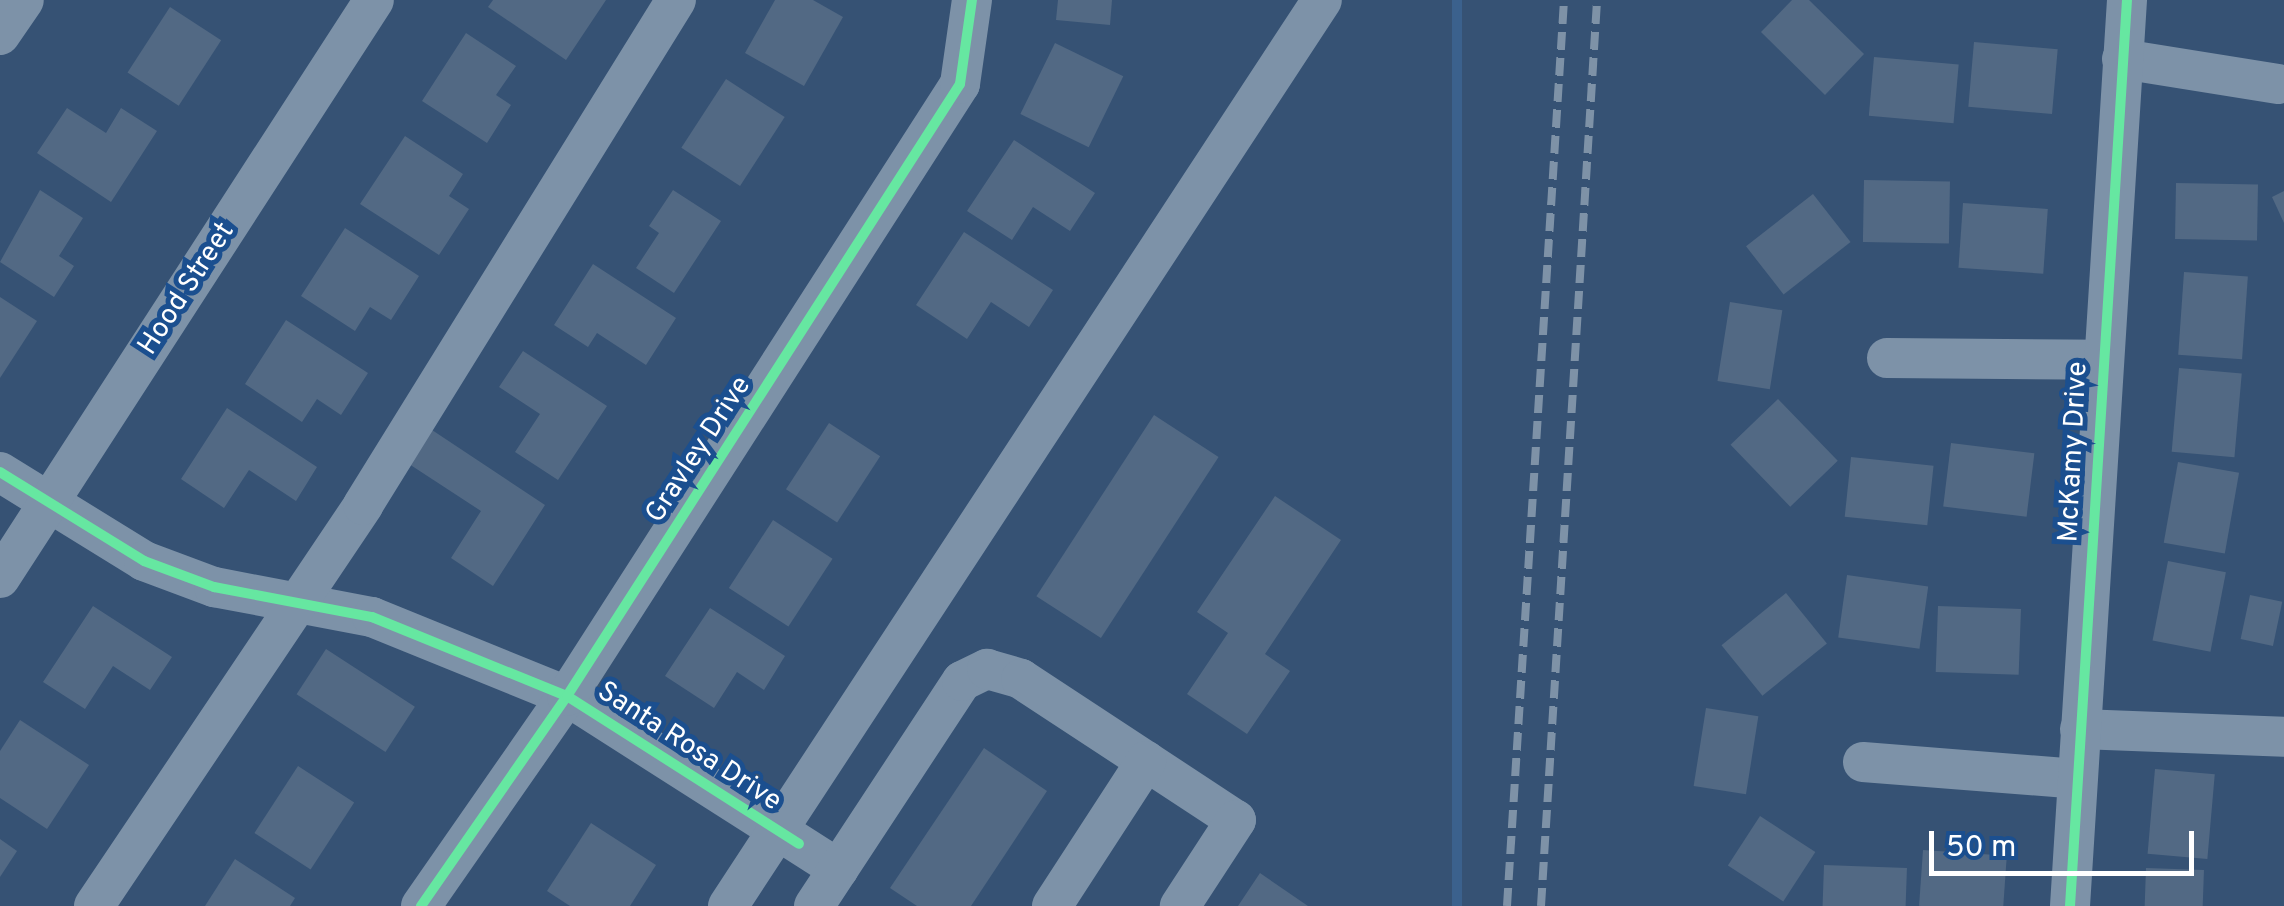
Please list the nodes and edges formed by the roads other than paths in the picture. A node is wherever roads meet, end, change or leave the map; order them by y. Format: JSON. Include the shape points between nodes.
{"nodes":[{"id":1,"x":24,"y":0,"type":"edge"},
{"id":2,"x":374,"y":0,"type":"edge"},
{"id":3,"x":676,"y":0,"type":"edge"},
{"id":4,"x":972,"y":0,"type":"edge"},
{"id":5,"x":1322,"y":0,"type":"edge"},
{"id":6,"x":2127,"y":0,"type":"edge"},
{"id":7,"x":0,"y":36,"type":"edge"},
{"id":8,"x":2122,"y":59,"type":"junction"},
{"id":9,"x":2278,"y":84,"type":"dead end"},
{"id":10,"x":1887,"y":358,"type":"dead end"},
{"id":11,"x":2101,"y":360,"type":"junction"},
{"id":12,"x":0,"y":472,"type":"edge"},
{"id":13,"x":51,"y":500,"type":"junction"},
{"id":14,"x":0,"y":578,"type":"edge"},
{"id":15,"x":296,"y":603,"type":"junction"},
{"id":16,"x":568,"y":696,"type":"junction"},
{"id":17,"x":2080,"y":729,"type":"junction"},
{"id":18,"x":2284,"y":737,"type":"edge"},
{"id":19,"x":1146,"y":761,"type":"junction"},
{"id":20,"x":1863,"y":762,"type":"dead end"},
{"id":21,"x":2077,"y":779,"type":"junction"},
{"id":22,"x":788,"y":837,"type":"junction"},
{"id":23,"x":839,"y":868,"type":"junction"},
{"id":24,"x":94,"y":906,"type":"edge"},
{"id":25,"x":421,"y":906,"type":"edge"},
{"id":26,"x":728,"y":906,"type":"edge"},
{"id":27,"x":814,"y":906,"type":"edge"},
{"id":28,"x":1052,"y":906,"type":"edge"},
{"id":29,"x":1180,"y":906,"type":"edge"},
{"id":30,"x":2070,"y":906,"type":"edge"}],
"edges":[{"from":1,"to":7,"type":"street"},
{"from":2,"to":13,"type":"street","name":"Hood Street"},
{"from":3,"to":15,"type":"street","via":[[610,115]]},
{"from":4,"to":16,"type":"street","name":"Gravley Drive","via":[[960,84]]},
{"from":5,"to":22,"type":"street"},
{"from":6,"to":8,"type":"street","name":"McKamy Drive"},
{"from":8,"to":9,"type":"street"},
{"from":8,"to":11,"type":"street","name":"McKamy Drive"},
{"from":10,"to":11,"type":"street"},
{"from":11,"to":17,"type":"street","name":"McKamy Drive"},
{"from":12,"to":13,"type":"street","name":"Santa Rosa Drive"},
{"from":13,"to":14,"type":"street","name":"Hood Street"},
{"from":13,"to":15,"type":"street","name":"Santa Rosa Drive","via":[[144,561],[214,587]]},
{"from":15,"to":16,"type":"street","name":"Santa Rosa Drive","via":[[419,634]]},
{"from":15,"to":24,"type":"street"},
{"from":16,"to":22,"type":"street","name":"Santa Rosa Drive"},
{"from":16,"to":25,"type":"street","name":"Gravley Drive"},
{"from":17,"to":18,"type":"street"},
{"from":17,"to":21,"type":"street","name":"McKamy Drive"},
{"from":19,"to":23,"type":"street","via":[[1021,679],[987,669],[962,681]]},
{"from":19,"to":28,"type":"street"},
{"from":19,"to":29,"type":"street","via":[[1236,820]]},
{"from":20,"to":21,"type":"street"},
{"from":21,"to":30,"type":"street","name":"McKamy Drive"},
{"from":22,"to":23,"type":"street","name":"Santa Rosa Drive"},
{"from":22,"to":26,"type":"street"},
{"from":23,"to":27,"type":"street"}]}
